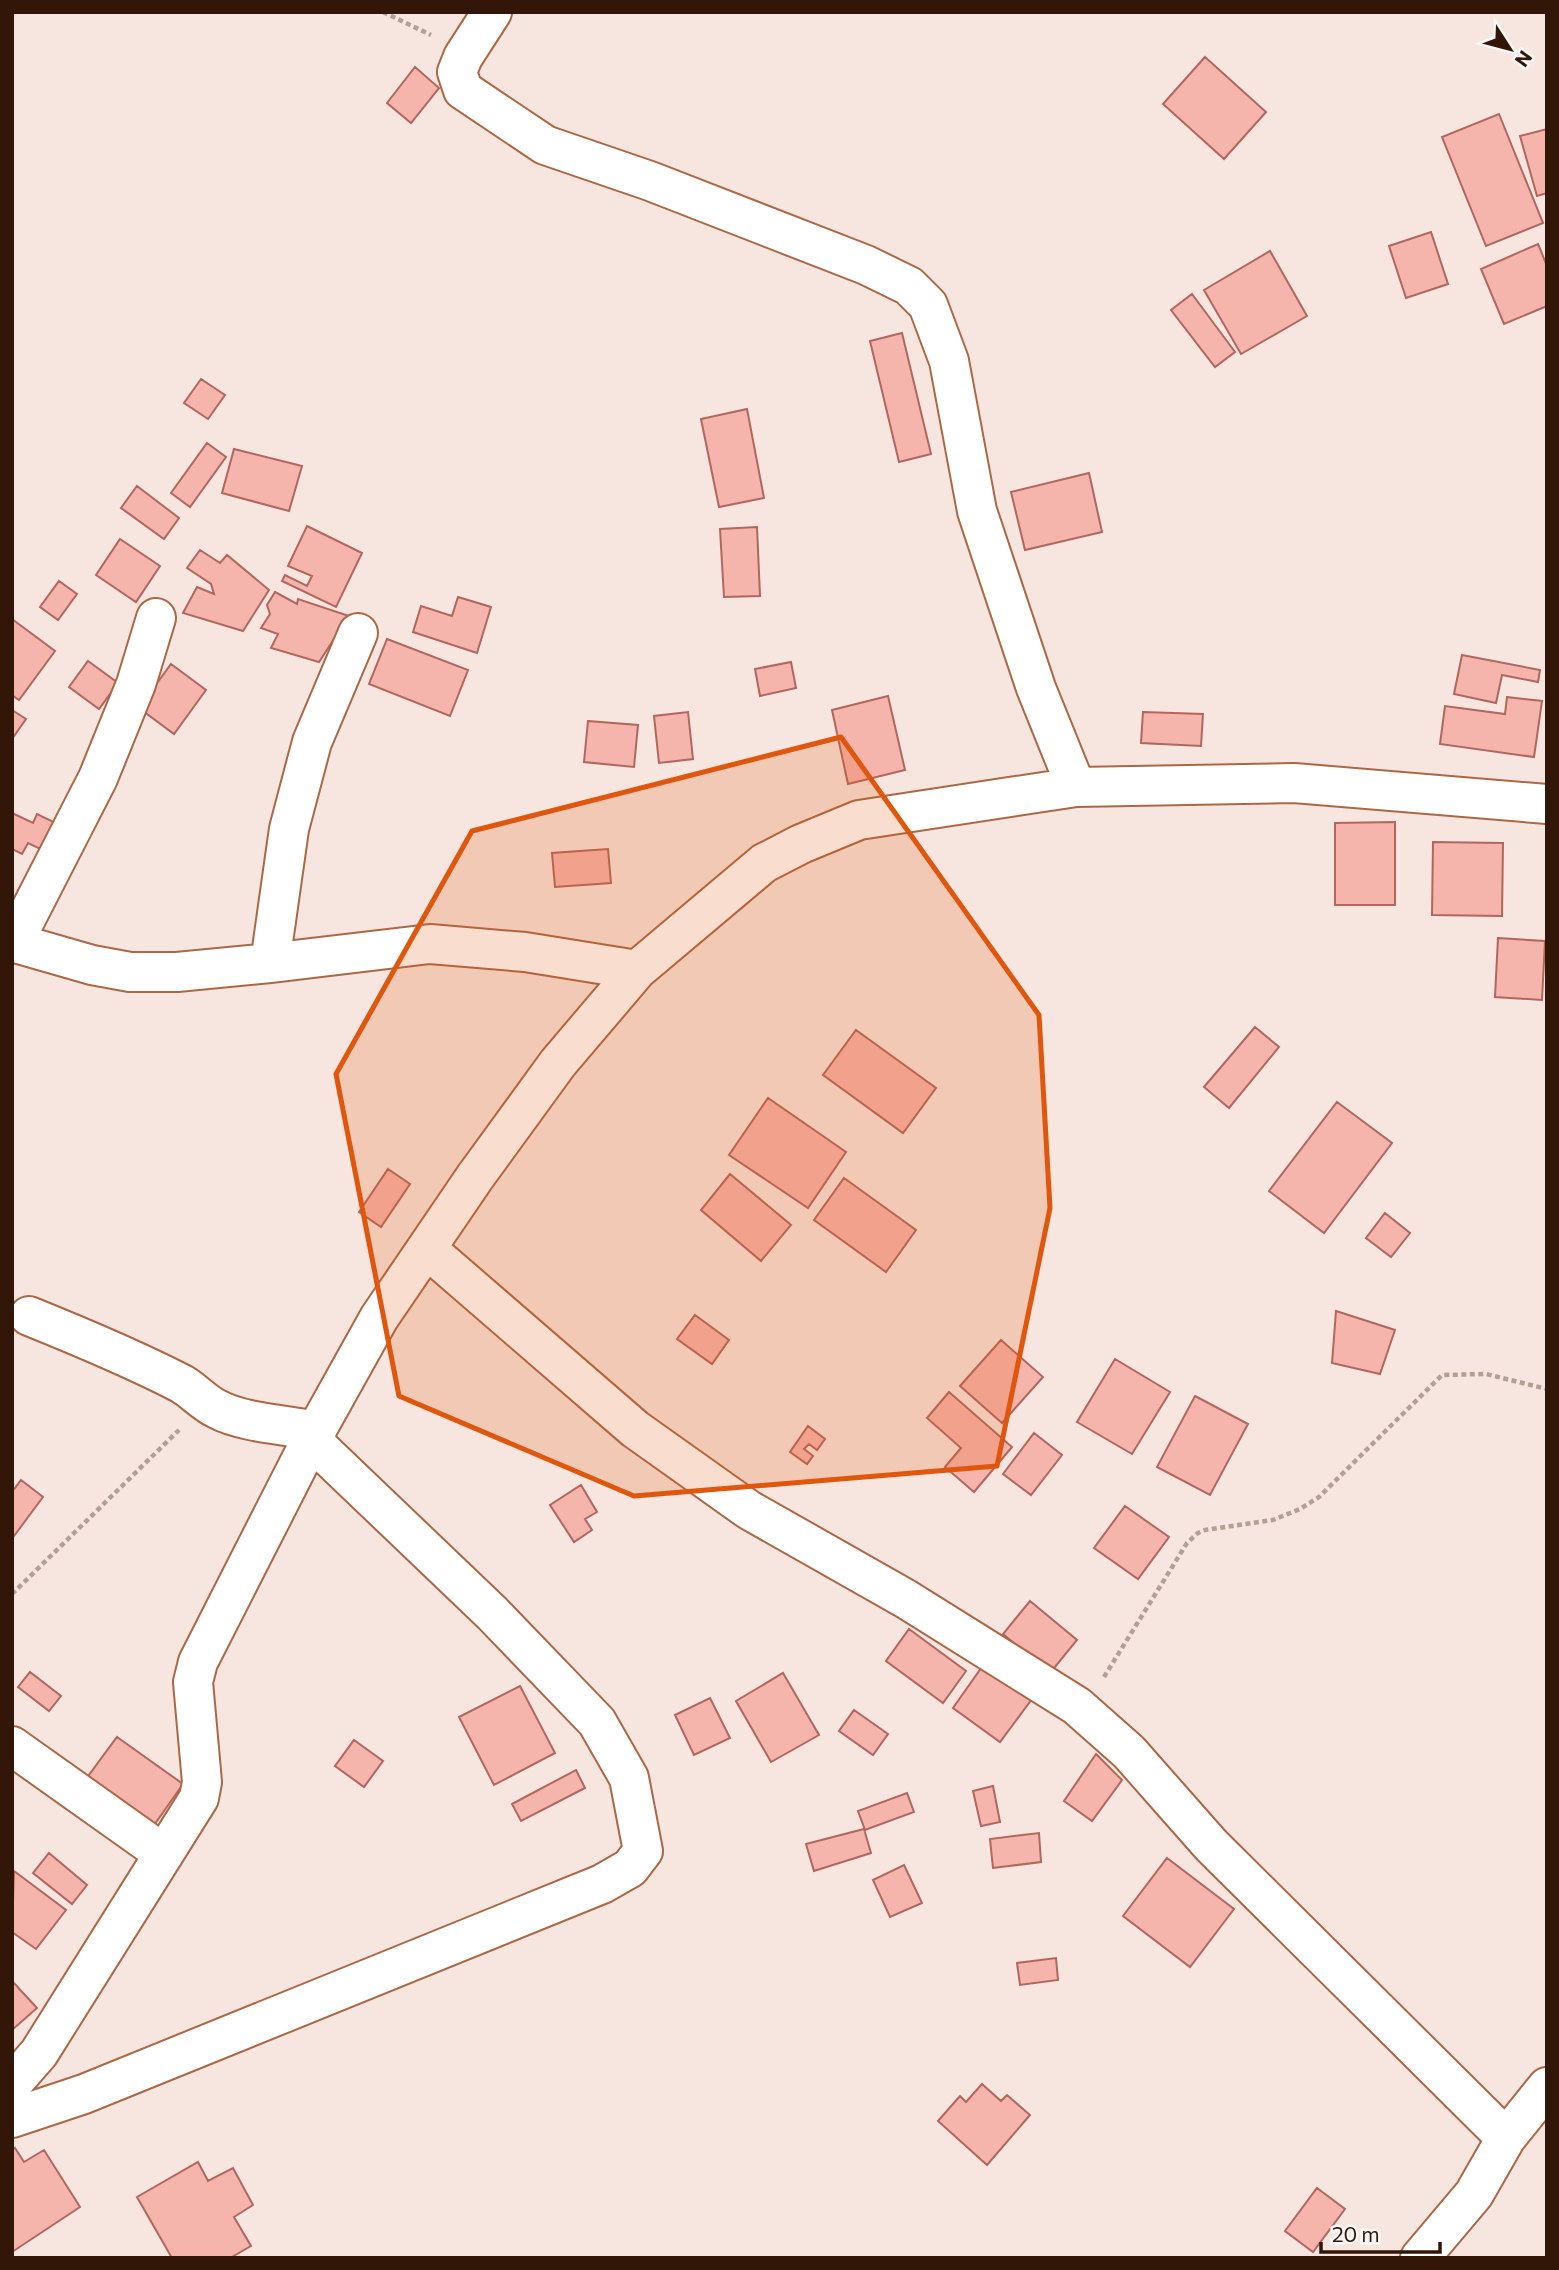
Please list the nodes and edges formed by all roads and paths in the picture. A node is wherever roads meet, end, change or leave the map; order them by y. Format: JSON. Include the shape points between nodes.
{"nodes":[{"id":1,"x":383,"y":12,"type":"edge"},
{"id":2,"x":492,"y":12,"type":"edge"},
{"id":3,"x":467,"y":50,"type":"junction"},
{"id":4,"x":156,"y":618,"type":"dead end"},
{"id":5,"x":358,"y":633,"type":"dead end"},
{"id":6,"x":1076,"y":787,"type":"junction"},
{"id":7,"x":1547,"y":804,"type":"edge"},
{"id":8,"x":13,"y":942,"type":"edge"},
{"id":9,"x":270,"y":963,"type":"junction"},
{"id":10,"x":637,"y":970,"type":"junction"},
{"id":11,"x":427,"y":1249,"type":"junction"},
{"id":12,"x":29,"y":1316,"type":"dead end"},
{"id":13,"x":1547,"y":1388,"type":"edge"},
{"id":14,"x":217,"y":1409,"type":"junction"},
{"id":15,"x":314,"y":1435,"type":"junction"},
{"id":16,"x":12,"y":1594,"type":"edge"},
{"id":17,"x":1083,"y":1712,"type":"junction"},
{"id":18,"x":12,"y":1746,"type":"edge"},
{"id":19,"x":164,"y":1854,"type":"junction"},
{"id":20,"x":12,"y":2084,"type":"edge"},
{"id":21,"x":1547,"y":2087,"type":"edge"},
{"id":22,"x":12,"y":2118,"type":"edge"},
{"id":23,"x":1506,"y":2138,"type":"junction"},
{"id":24,"x":1420,"y":2258,"type":"edge"}],
"edges":[{"from":1,"to":3,"type":"path"},
{"from":2,"to":3,"type":"street"},
{"from":3,"to":6,"type":"street","via":[[457,72],[463,90],[545,145],[866,265],[909,286],[928,305],[949,361],[977,511],[1036,688]]},
{"from":4,"to":8,"type":"street","via":[[136,684],[98,778]]},
{"from":5,"to":9,"type":"street","via":[[312,742],[289,829]]},
{"from":6,"to":7,"type":"street","via":[[1294,783]]},
{"from":6,"to":10,"type":"street","via":[[859,820],[801,844],[764,863]]},
{"from":8,"to":9,"type":"street","via":[[130,972]]},
{"from":9,"to":10,"type":"street","via":[[430,944],[526,952]]},
{"from":10,"to":11,"type":"street","via":[[558,1063]]},
{"from":11,"to":15,"type":"street","via":[[379,1318]]},
{"from":11,"to":17,"type":"street","via":[[635,1429],[749,1510],[906,1599]]},
{"from":12,"to":14,"type":"street","via":[[148,1367],[186,1386]]},
{"from":13,"to":17,"type":"path","via":[[1486,1374],[1442,1375],[1319,1497],[1273,1520],[1198,1532]]},
{"from":14,"to":15,"type":"street"},
{"from":14,"to":16,"type":"path","via":[[181,1428]]},
{"from":15,"to":19,"type":"street","via":[[198,1662],[193,1682],[202,1782],[199,1798]]},
{"from":15,"to":22,"type":"street","via":[[597,1722],[629,1778],[643,1851],[630,1868],[602,1884],[84,2094]]},
{"from":17,"to":23,"type":"street","via":[[1129,1752],[1211,1845]]},
{"from":18,"to":19,"type":"street"},
{"from":19,"to":20,"type":"street","via":[[39,2053]]},
{"from":21,"to":23,"type":"street"},
{"from":23,"to":24,"type":"street","via":[[1474,2194]]}]}
